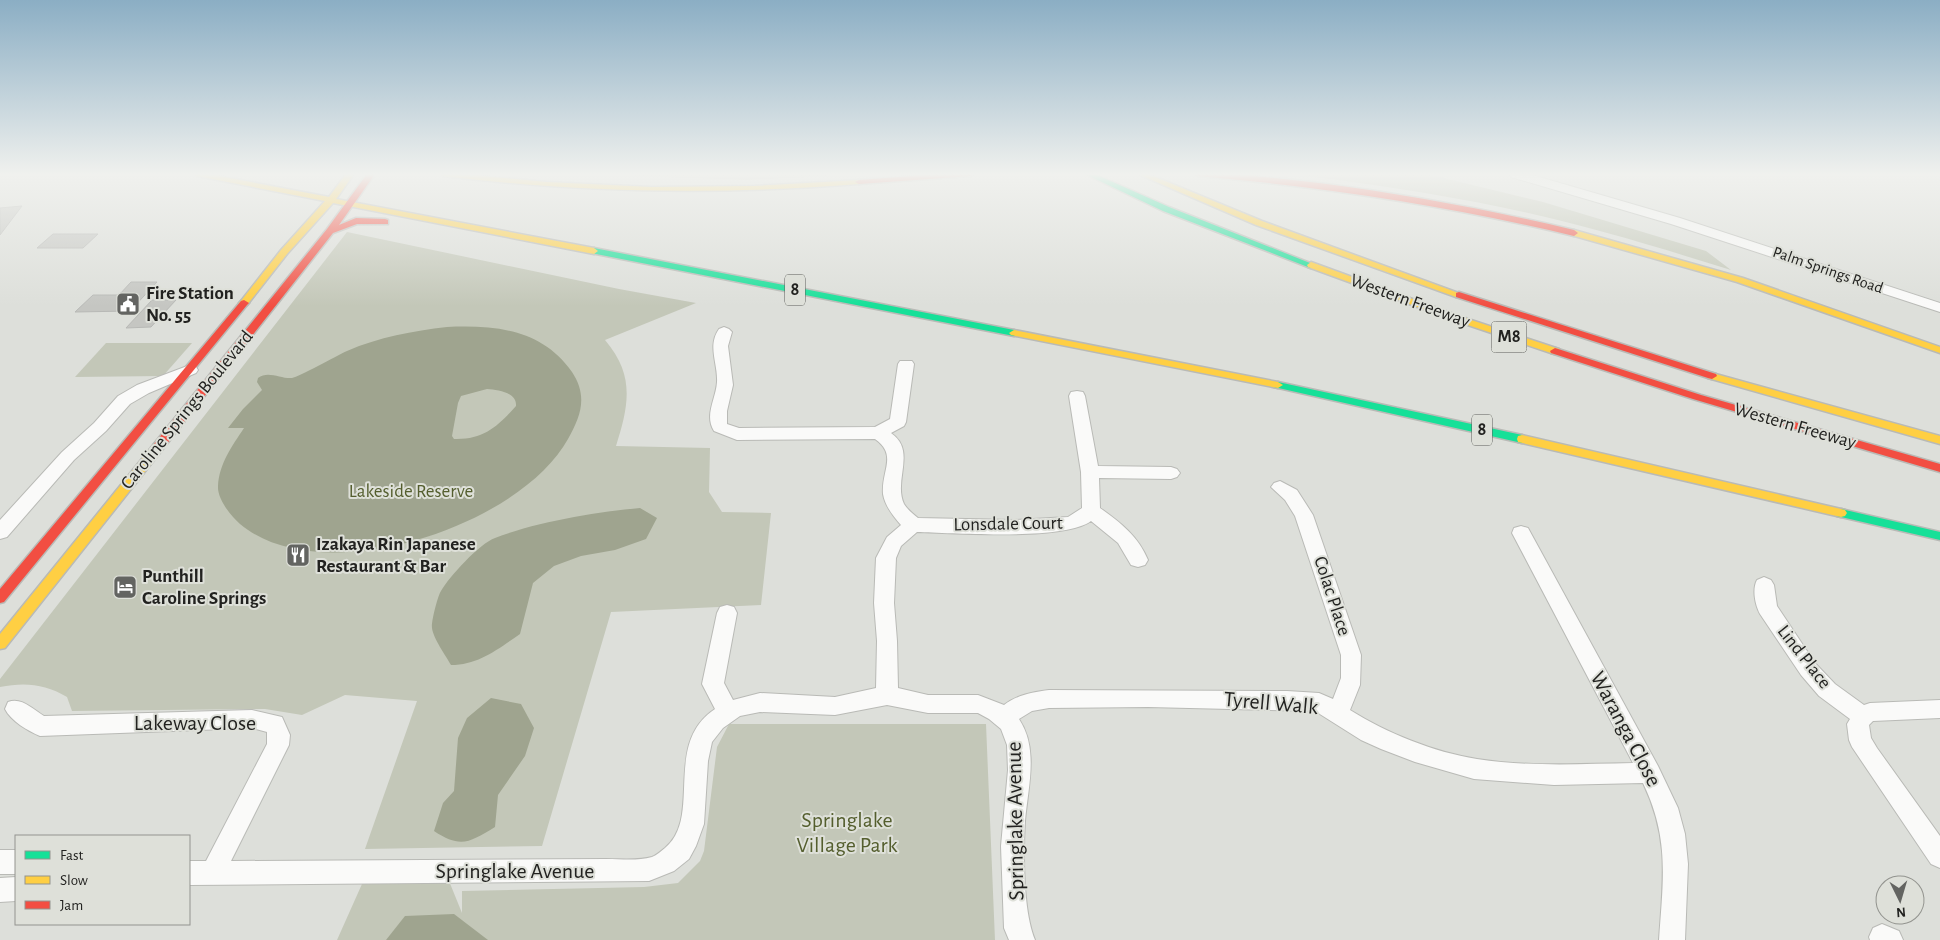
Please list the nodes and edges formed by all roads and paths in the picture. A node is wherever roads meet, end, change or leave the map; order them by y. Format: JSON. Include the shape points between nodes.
{"nodes":[{"id":1,"x":314,"y":218,"type":"edge"},
{"id":2,"x":340,"y":218,"type":"edge"},
{"id":3,"x":423,"y":218,"type":"edge"},
{"id":4,"x":1191,"y":218,"type":"edge"},
{"id":5,"x":1249,"y":218,"type":"edge"},
{"id":6,"x":1510,"y":218,"type":"edge"},
{"id":7,"x":1668,"y":218,"type":"edge"},
{"id":8,"x":297,"y":219,"type":"dead end"},
{"id":9,"x":330,"y":231,"type":"junction"},
{"id":10,"x":570,"y":246,"type":"junction"},
{"id":11,"x":284,"y":252,"type":"junction"},
{"id":12,"x":1940,"y":308,"type":"edge"},
{"id":13,"x":724,"y":332,"type":"dead end"},
{"id":14,"x":248,"y":333,"type":"junction"},
{"id":15,"x":220,"y":334,"type":"junction"},
{"id":16,"x":1940,"y":350,"type":"edge"},
{"id":17,"x":906,"y":364,"type":"dead end"},
{"id":18,"x":190,"y":370,"type":"junction"},
{"id":19,"x":1077,"y":396,"type":"dead end"},
{"id":20,"x":878,"y":432,"type":"junction"},
{"id":21,"x":1940,"y":440,"type":"edge"},
{"id":22,"x":1940,"y":468,"type":"edge"},
{"id":23,"x":1090,"y":472,"type":"junction"},
{"id":24,"x":1171,"y":472,"type":"dead end"},
{"id":25,"x":1280,"y":487,"type":"dead end"},
{"id":26,"x":1090,"y":511,"type":"junction"},
{"id":27,"x":70,"y":514,"type":"junction"},
{"id":28,"x":104,"y":514,"type":"junction"},
{"id":29,"x":913,"y":525,"type":"junction"},
{"id":30,"x":0,"y":532,"type":"edge"},
{"id":31,"x":1521,"y":533,"type":"dead end"},
{"id":32,"x":1940,"y":536,"type":"edge"},
{"id":33,"x":1138,"y":560,"type":"dead end"},
{"id":34,"x":1764,"y":586,"type":"dead end"},
{"id":35,"x":0,"y":598,"type":"edge"},
{"id":36,"x":727,"y":613,"type":"dead end"},
{"id":37,"x":0,"y":644,"type":"edge"},
{"id":38,"x":887,"y":696,"type":"junction"},
{"id":39,"x":1940,"y":709,"type":"edge"},
{"id":40,"x":16,"y":710,"type":"dead end"},
{"id":41,"x":728,"y":711,"type":"junction"},
{"id":42,"x":1337,"y":712,"type":"junction"},
{"id":43,"x":1863,"y":716,"type":"junction"},
{"id":44,"x":1004,"y":718,"type":"junction"},
{"id":45,"x":1650,"y":773,"type":"junction"},
{"id":46,"x":1940,"y":856,"type":"edge"},
{"id":47,"x":0,"y":862,"type":"edge"},
{"id":48,"x":15,"y":862,"type":"edge"},
{"id":49,"x":190,"y":872,"type":"edge"},
{"id":50,"x":213,"y":872,"type":"junction"},
{"id":51,"x":15,"y":889,"type":"edge"},
{"id":52,"x":0,"y":890,"type":"edge"},
{"id":53,"x":1022,"y":940,"type":"edge"},
{"id":54,"x":1672,"y":940,"type":"edge"}],
"edges":[{"from":1,"to":11,"type":"main road","name":"Caroline Springs Boulevard"},
{"from":2,"to":9,"type":"main road","name":"Caroline Springs Boulevard"},
{"from":3,"to":10,"type":"main road","number":"8"},
{"from":4,"to":22,"type":"main road","name":"Western Freeway","number":"M8","via":[[1526,343]]},
{"from":5,"to":21,"type":"main road","name":"Western Freeway","number":"M8","via":[[1496,308],[1829,411]]},
{"from":6,"to":16,"type":"main road","via":[[1602,240],[1740,280]]},
{"from":7,"to":12,"type":"street","name":"Palm Springs Road"},
{"from":8,"to":11,"type":"main road"},
{"from":9,"to":10,"type":"main road","via":[[346,224],[371,220],[480,237]]},
{"from":9,"to":14,"type":"main road","name":"Caroline Springs Boulevard"},
{"from":10,"to":32,"type":"main road","number":"8","via":[[1254,380]]},
{"from":11,"to":15,"type":"main road","name":"Caroline Springs Boulevard"},
{"from":13,"to":20,"type":"street","via":[[719,346],[726,375],[718,414],[720,427],[737,434]]},
{"from":14,"to":15,"type":"main road"},
{"from":14,"to":28,"type":"main road","name":"Caroline Springs Boulevard"},
{"from":15,"to":18,"type":"main road","name":"Caroline Springs Boulevard"},
{"from":17,"to":20,"type":"street","via":[[898,422]]},
{"from":18,"to":27,"type":"main road","name":"Caroline Springs Boulevard"},
{"from":18,"to":30,"type":"street","name":"Caroline Springs Boulevard","via":[[124,400],[63,461]]},
{"from":19,"to":23,"type":"street","name":"Lonsdale Court"},
{"from":20,"to":29,"type":"street","via":[[895,448],[894,503]]},
{"from":23,"to":24,"type":"street"},
{"from":23,"to":26,"type":"street","name":"Lonsdale Court"},
{"from":25,"to":42,"type":"street","name":"Colac Place","via":[[1291,495],[1304,515],[1351,654],[1351,685]]},
{"from":26,"to":29,"type":"street","name":"Lonsdale Court","via":[[1078,521],[1068,524],[1014,527]]},
{"from":26,"to":33,"type":"street","via":[[1123,535],[1135,550]]},
{"from":27,"to":28,"type":"main road"},
{"from":27,"to":35,"type":"main road","name":"Caroline Springs Boulevard"},
{"from":28,"to":37,"type":"main road","name":"Caroline Springs Boulevard"},
{"from":29,"to":38,"type":"street","via":[[894,542],[886,558]]},
{"from":31,"to":45,"type":"street","name":"Waranga Close"},
{"from":34,"to":43,"type":"street","name":"Lind Place","via":[[1767,608],[1808,669],[1827,690]]},
{"from":36,"to":41,"type":"street","via":[[713,684]]},
{"from":38,"to":41,"type":"street","name":"Springlake Avenue","via":[[832,706],[754,702]]},
{"from":38,"to":44,"type":"street","name":"Springlake Avenue","via":[[927,704],[984,706]]},
{"from":39,"to":43,"type":"street","via":[[1870,712]]},
{"from":40,"to":50,"type":"street","name":"Lakeway Close","via":[[40,726],[252,719],[274,724],[279,735],[278,745]]},
{"from":41,"to":50,"type":"street","name":"Springlake Avenue","via":[[710,727],[700,746],[690,837],[677,856],[656,868],[606,871]]},
{"from":42,"to":44,"type":"street","name":"Tyrell Walk","via":[[1320,702],[1287,700],[1049,699],[1018,707]]},
{"from":42,"to":45,"type":"street","name":"Tyrell Walk","via":[[1389,742],[1474,769],[1544,775]]},
{"from":43,"to":46,"type":"street","via":[[1858,724],[1860,740]]},
{"from":44,"to":53,"type":"street","name":"Springlake Avenue","via":[[1015,732],[1018,759],[1013,833],[1017,928]]},
{"from":45,"to":54,"type":"street","name":"Waranga Close","via":[[1668,812],[1674,840]]},
{"from":47,"to":48,"type":"street"},
{"from":49,"to":50,"type":"street","name":"Springlake Avenue"},
{"from":51,"to":52,"type":"street"}]}
